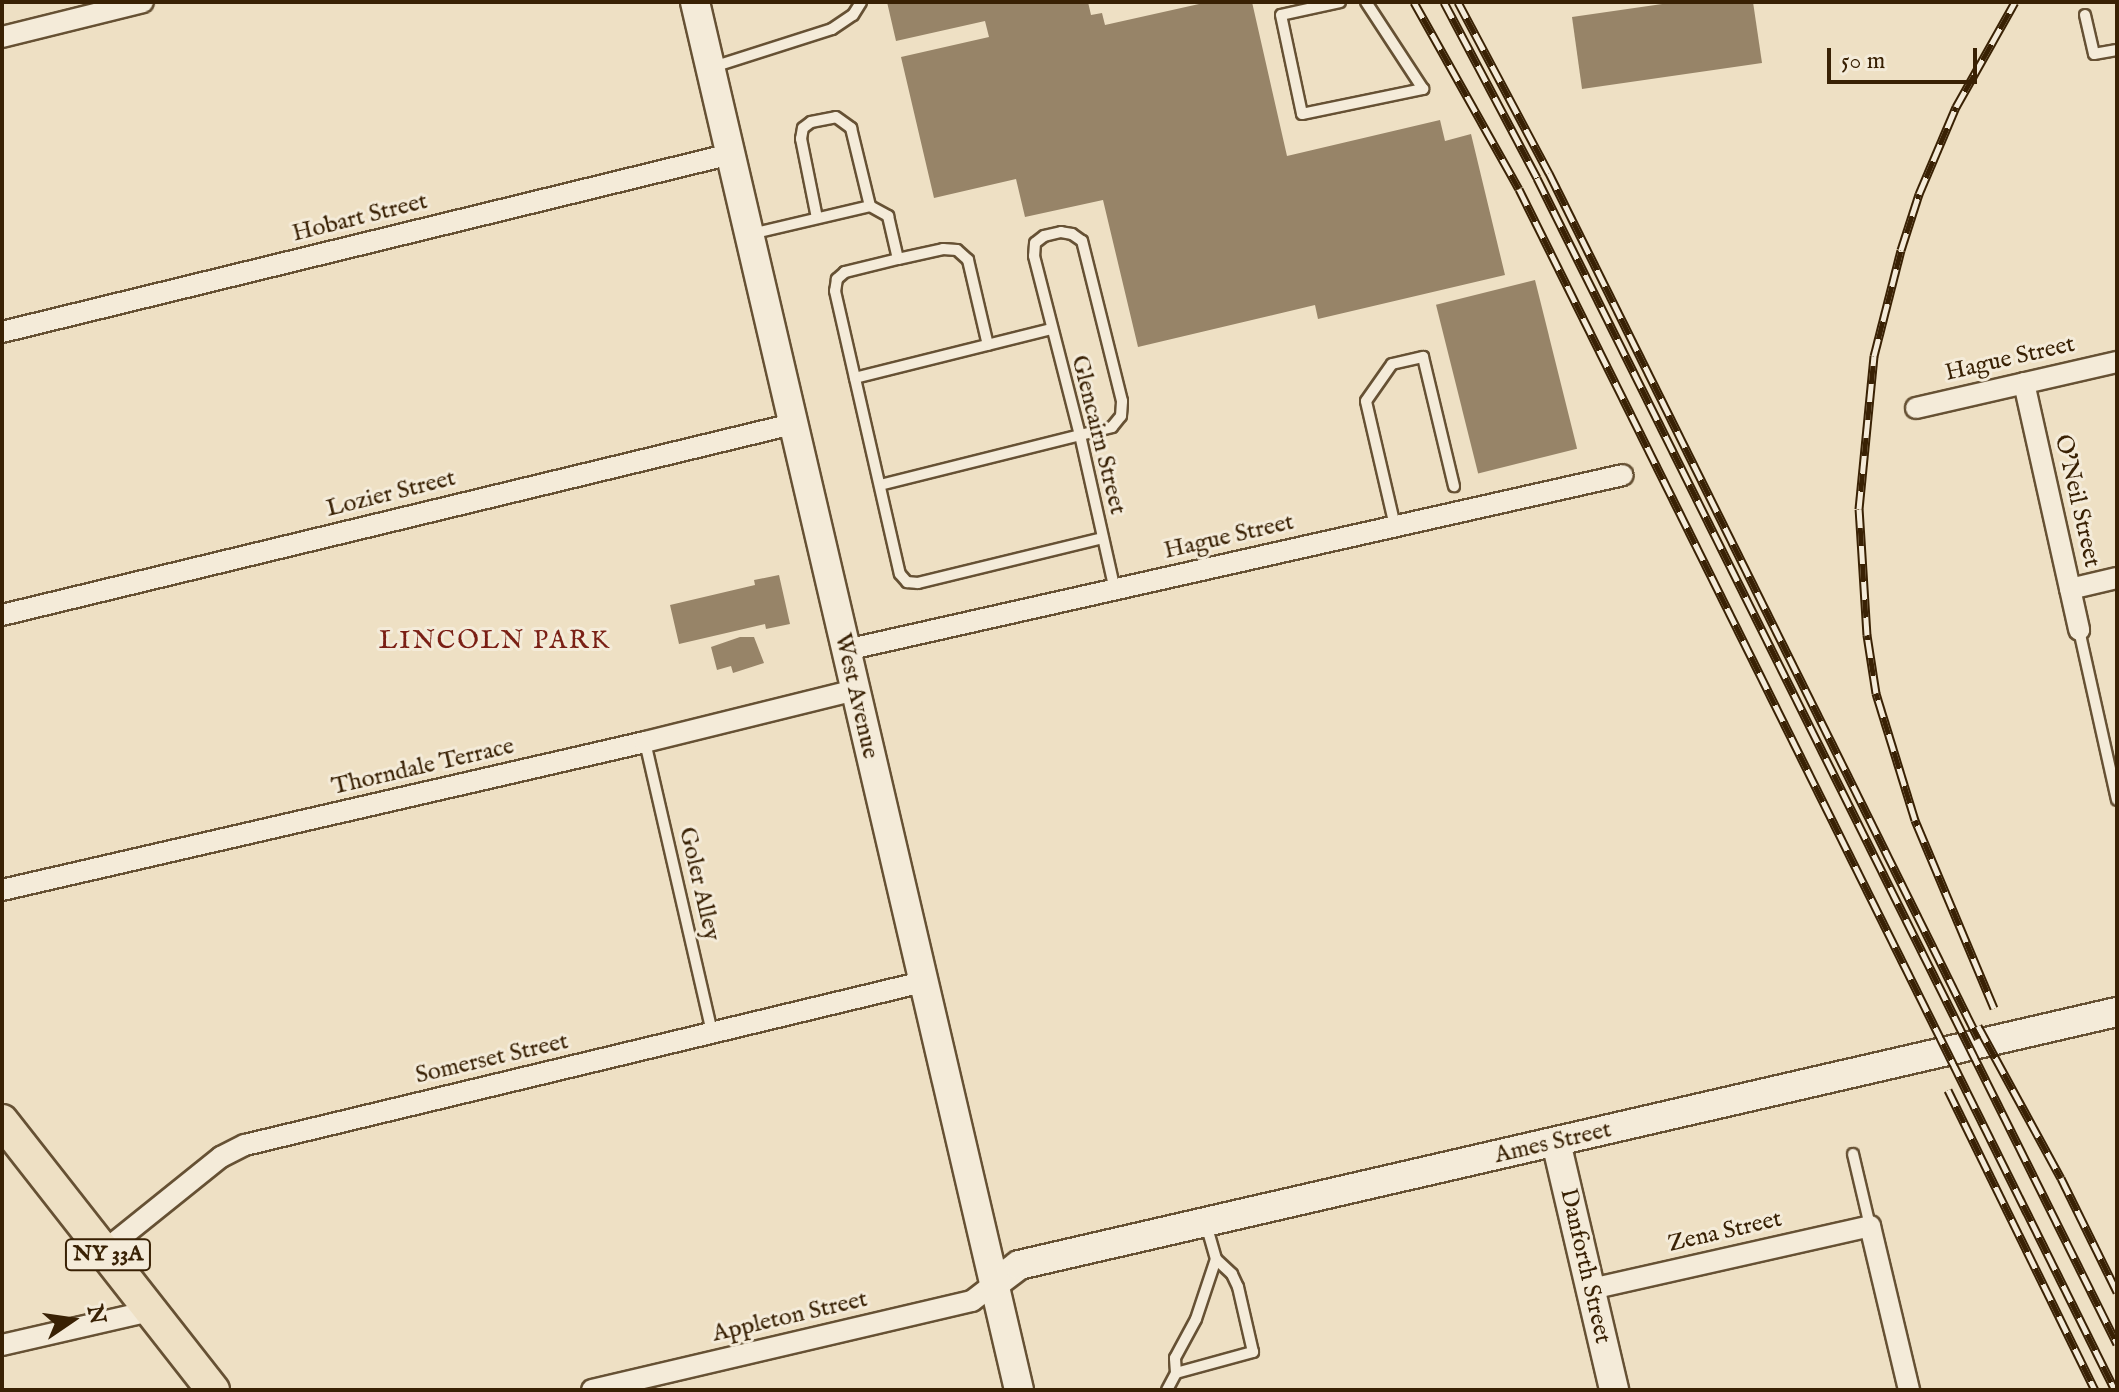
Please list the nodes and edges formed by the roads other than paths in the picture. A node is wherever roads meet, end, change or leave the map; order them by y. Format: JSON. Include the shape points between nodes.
{"nodes":[{"id":1,"x":143,"y":2,"type":"edge"},
{"id":2,"x":695,"y":2,"type":"edge"},
{"id":3,"x":861,"y":2,"type":"edge"},
{"id":4,"x":1340,"y":2,"type":"edge"},
{"id":5,"x":1366,"y":2,"type":"edge"},
{"id":6,"x":2085,"y":15,"type":"dead end"},
{"id":7,"x":2,"y":37,"type":"edge"},
{"id":8,"x":2117,"y":50,"type":"edge"},
{"id":9,"x":710,"y":67,"type":"junction"},
{"id":10,"x":731,"y":154,"type":"junction"},
{"id":11,"x":870,"y":206,"type":"junction"},
{"id":12,"x":817,"y":218,"type":"junction"},
{"id":13,"x":749,"y":234,"type":"junction"},
{"id":14,"x":898,"y":259,"type":"junction"},
{"id":15,"x":1051,"y":329,"type":"junction"},
{"id":16,"x":2,"y":332,"type":"edge"},
{"id":17,"x":988,"y":345,"type":"junction"},
{"id":18,"x":2117,"y":362,"type":"edge"},
{"id":19,"x":855,"y":378,"type":"junction"},
{"id":20,"x":2024,"y":383,"type":"junction"},
{"id":21,"x":1916,"y":408,"type":"dead end"},
{"id":22,"x":793,"y":424,"type":"junction"},
{"id":23,"x":1080,"y":435,"type":"junction"},
{"id":24,"x":1623,"y":475,"type":"dead end"},
{"id":25,"x":880,"y":485,"type":"junction"},
{"id":26,"x":1454,"y":486,"type":"dead end"},
{"id":27,"x":1395,"y":526,"type":"junction"},
{"id":28,"x":1103,"y":538,"type":"junction"},
{"id":29,"x":2117,"y":578,"type":"edge"},
{"id":30,"x":2070,"y":589,"type":"junction"},
{"id":31,"x":1115,"y":590,"type":"junction"},
{"id":32,"x":2,"y":615,"type":"edge"},
{"id":33,"x":2079,"y":630,"type":"joint"},
{"id":34,"x":846,"y":650,"type":"junction"},
{"id":35,"x":855,"y":690,"type":"junction"},
{"id":36,"x":645,"y":742,"type":"junction"},
{"id":37,"x":2117,"y":800,"type":"edge"},
{"id":38,"x":2,"y":890,"type":"edge"},
{"id":39,"x":923,"y":982,"type":"junction"},
{"id":40,"x":2117,"y":1012,"type":"edge"},
{"id":41,"x":713,"y":1035,"type":"junction"},
{"id":42,"x":2,"y":1121,"type":"edge"},
{"id":43,"x":1556,"y":1142,"type":"junction"},
{"id":44,"x":1853,"y":1154,"type":"dead end"},
{"id":45,"x":1206,"y":1224,"type":"junction"},
{"id":46,"x":1870,"y":1226,"type":"junction"},
{"id":47,"x":104,"y":1251,"type":"junction"},
{"id":48,"x":1216,"y":1259,"type":"junction"},
{"id":49,"x":994,"y":1284,"type":"junction"},
{"id":50,"x":1591,"y":1289,"type":"junction"},
{"id":51,"x":151,"y":1311,"type":"junction"},
{"id":52,"x":2,"y":1345,"type":"edge"},
{"id":53,"x":1176,"y":1373,"type":"junction"},
{"id":54,"x":213,"y":1390,"type":"edge"},
{"id":55,"x":592,"y":1390,"type":"edge"},
{"id":56,"x":1019,"y":1390,"type":"edge"},
{"id":57,"x":1167,"y":1390,"type":"edge"},
{"id":58,"x":1614,"y":1390,"type":"edge"},
{"id":59,"x":1909,"y":1390,"type":"edge"}],
"edges":[{"from":1,"to":7,"type":"street"},
{"from":2,"to":9,"type":"main road","name":"West Avenue"},
{"from":3,"to":9,"type":"lane","via":[[853,15],[832,29]]},
{"from":4,"to":5,"type":"lane","via":[[1281,15],[1302,114],[1423,89]]},
{"from":6,"to":8,"type":"lane","via":[[2094,54]]},
{"from":9,"to":10,"type":"main road","name":"West Avenue"},
{"from":10,"to":13,"type":"main road","name":"West Avenue"},
{"from":10,"to":16,"type":"street","name":"Hobart Street"},
{"from":11,"to":12,"type":"lane"},
{"from":11,"to":12,"type":"lane","via":[[851,128],[836,117],[811,122],[801,139]]},
{"from":11,"to":14,"type":"lane","via":[[888,216]]},
{"from":12,"to":13,"type":"lane"},
{"from":13,"to":22,"type":"main road","name":"West Avenue"},
{"from":14,"to":17,"type":"lane","via":[[943,249],[957,250],[968,260]]},
{"from":14,"to":19,"type":"lane","via":[[845,272],[837,279],[835,291]]},
{"from":15,"to":17,"type":"lane"},
{"from":15,"to":23,"type":"lane","name":"Glencairn Street"},
{"from":15,"to":23,"type":"lane","name":"Glencairn Street","via":[[1035,243],[1061,232],[1082,241],[1122,401],[1121,416],[1112,427]]},
{"from":17,"to":19,"type":"lane"},
{"from":18,"to":20,"type":"street","name":"Hague Street"},
{"from":19,"to":25,"type":"lane"},
{"from":20,"to":21,"type":"street","name":"Hague Street"},
{"from":20,"to":30,"type":"street","name":"O'Neil Street"},
{"from":22,"to":32,"type":"street","name":"Lozier Street"},
{"from":22,"to":34,"type":"main road","name":"West Avenue"},
{"from":23,"to":25,"type":"lane"},
{"from":23,"to":28,"type":"lane","name":"Glencairn Street"},
{"from":24,"to":27,"type":"street","name":"Hague Street"},
{"from":25,"to":28,"type":"lane","via":[[900,574],[907,582]]},
{"from":26,"to":27,"type":"lane","via":[[1423,357],[1392,364],[1366,401]]},
{"from":27,"to":31,"type":"street","name":"Hague Street"},
{"from":28,"to":31,"type":"lane","name":"Glencairn Street"},
{"from":29,"to":30,"type":"street"},
{"from":30,"to":33,"type":"street","name":"O'Neil Street"},
{"from":31,"to":34,"type":"street","name":"Hague Street"},
{"from":33,"to":37,"type":"lane"},
{"from":34,"to":35,"type":"main road","name":"West Avenue"},
{"from":35,"to":36,"type":"street","name":"Thorndale Terrace"},
{"from":35,"to":39,"type":"main road","name":"West Avenue"},
{"from":36,"to":38,"type":"street","name":"Thorndale Terrace"},
{"from":36,"to":41,"type":"lane","name":"Goler Alley"},
{"from":39,"to":41,"type":"street","name":"Somerset Street"},
{"from":39,"to":49,"type":"main road","name":"West Avenue"},
{"from":40,"to":43,"type":"main road","name":"Ames Street"},
{"from":41,"to":47,"type":"street","name":"Somerset Street","via":[[245,1145],[221,1157]]},
{"from":42,"to":47,"type":"main road","number":"NY 33A"},
{"from":43,"to":45,"type":"main road","name":"Ames Street"},
{"from":43,"to":50,"type":"main road","name":"Danforth Street"},
{"from":44,"to":46,"type":"lane"},
{"from":45,"to":48,"type":"lane"},
{"from":45,"to":49,"type":"main road","name":"Ames Street","via":[[1019,1265]]},
{"from":46,"to":50,"type":"street","name":"Zena Street"},
{"from":46,"to":59,"type":"street"},
{"from":47,"to":51,"type":"main road","number":"NY 33A"},
{"from":48,"to":53,"type":"lane","via":[[1196,1319],[1175,1358]]},
{"from":48,"to":53,"type":"lane","via":[[1238,1287],[1253,1352]]},
{"from":49,"to":55,"type":"street","name":"Appleton Street","via":[[972,1301]]},
{"from":49,"to":56,"type":"main road","name":"West Avenue"},
{"from":50,"to":58,"type":"main road","name":"Danforth Street"},
{"from":51,"to":52,"type":"street"},
{"from":51,"to":54,"type":"main road","number":"NY 33A"},
{"from":53,"to":57,"type":"lane"}]}
